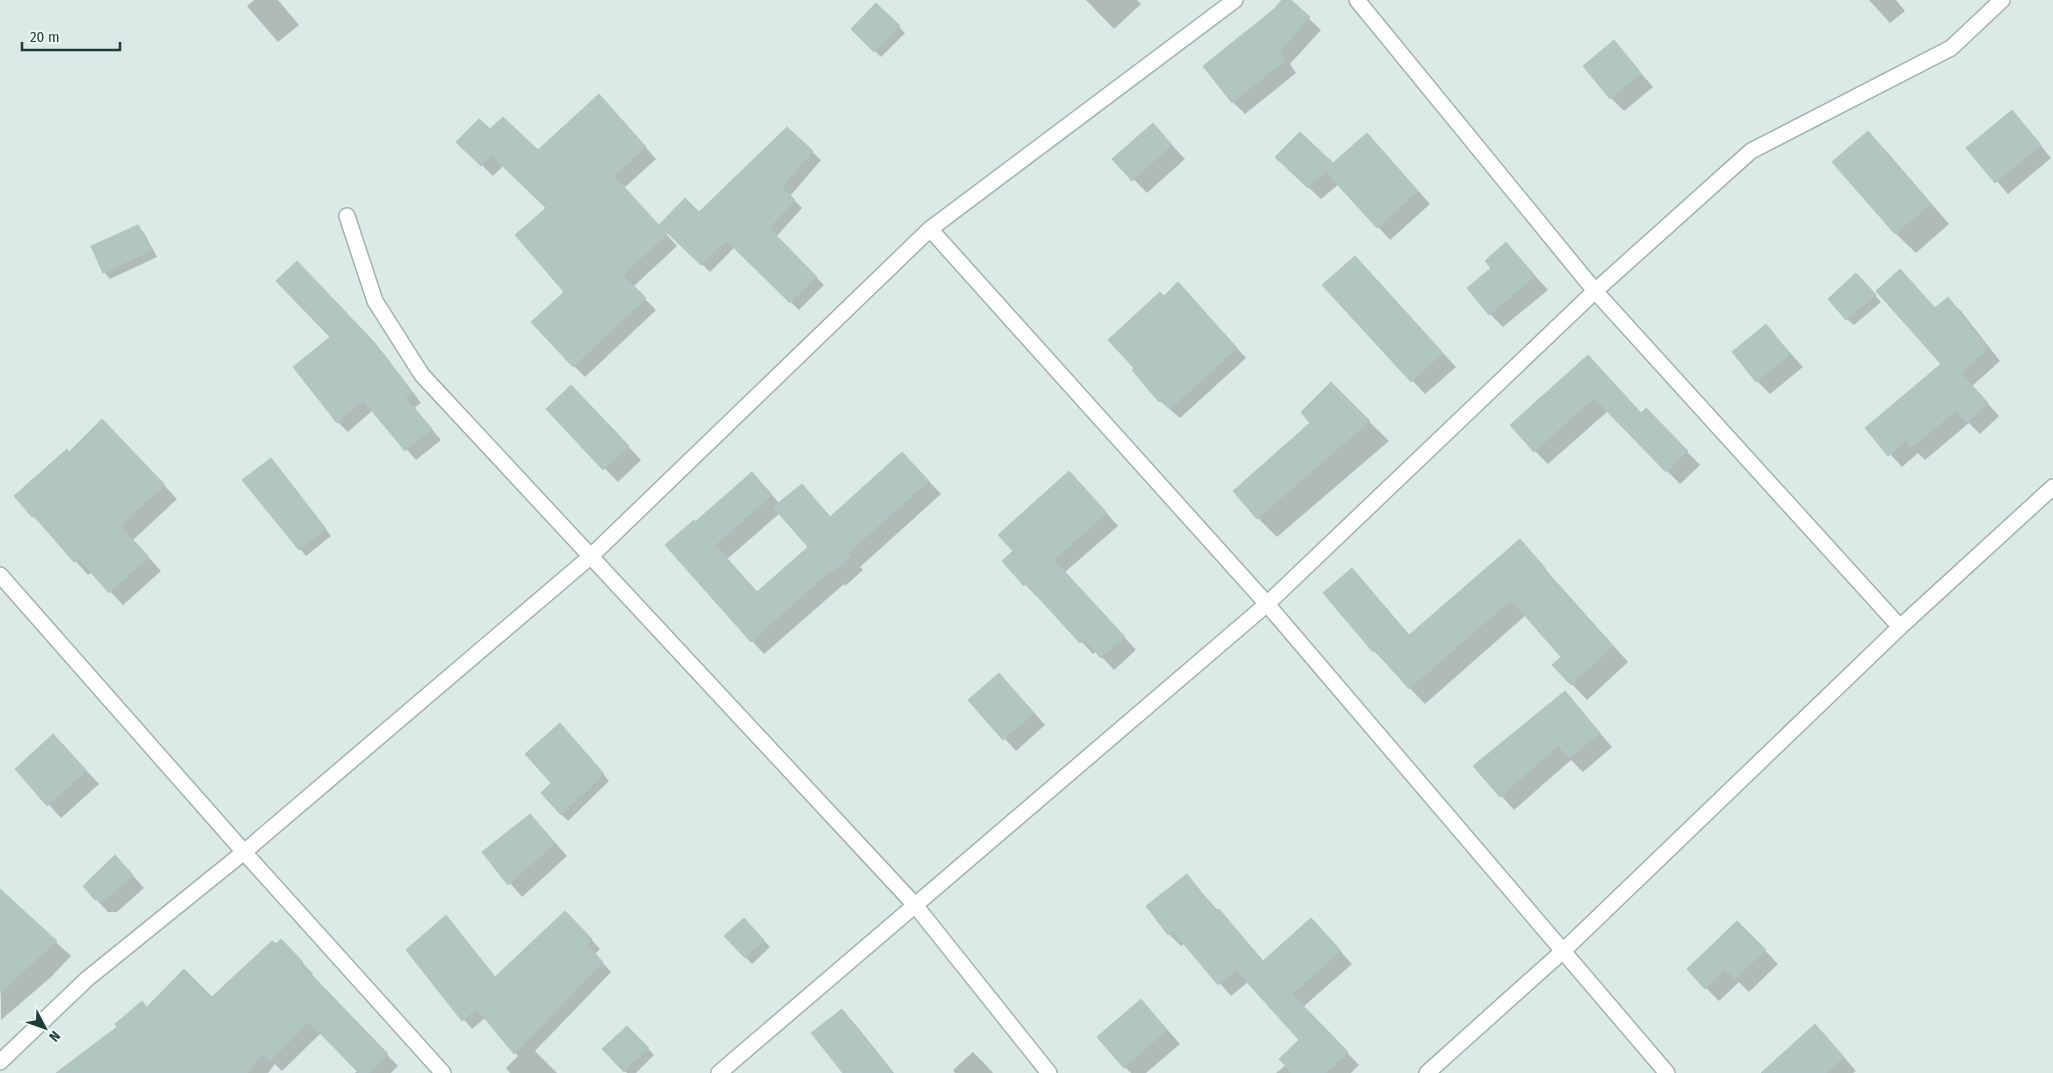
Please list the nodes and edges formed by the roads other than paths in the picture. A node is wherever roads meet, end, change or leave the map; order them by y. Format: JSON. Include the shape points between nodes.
{"nodes":[{"id":1,"x":1235,"y":0,"type":"edge"},
{"id":2,"x":1357,"y":0,"type":"edge"},
{"id":3,"x":2002,"y":0,"type":"edge"},
{"id":4,"x":346,"y":216,"type":"dead end"},
{"id":5,"x":930,"y":229,"type":"junction"},
{"id":6,"x":1595,"y":291,"type":"junction"},
{"id":7,"x":2053,"y":487,"type":"edge"},
{"id":8,"x":590,"y":557,"type":"junction"},
{"id":9,"x":0,"y":575,"type":"edge"},
{"id":10,"x":1267,"y":604,"type":"junction"},
{"id":11,"x":1900,"y":627,"type":"junction"},
{"id":12,"x":244,"y":852,"type":"junction"},
{"id":13,"x":915,"y":906,"type":"junction"},
{"id":14,"x":1563,"y":951,"type":"junction"},
{"id":15,"x":0,"y":1062,"type":"edge"},
{"id":16,"x":443,"y":1073,"type":"edge"},
{"id":17,"x":720,"y":1073,"type":"edge"},
{"id":18,"x":1049,"y":1073,"type":"edge"},
{"id":19,"x":1427,"y":1073,"type":"edge"},
{"id":20,"x":1667,"y":1073,"type":"edge"}],
"edges":[{"from":1,"to":5,"type":"street"},
{"from":2,"to":6,"type":"street"},
{"from":3,"to":6,"type":"street","via":[[1952,48],[1751,151]]},
{"from":4,"to":8,"type":"street","via":[[375,301],[422,375]]},
{"from":5,"to":8,"type":"street"},
{"from":5,"to":10,"type":"street"},
{"from":6,"to":10,"type":"street"},
{"from":6,"to":11,"type":"street"},
{"from":7,"to":11,"type":"street"},
{"from":8,"to":12,"type":"street"},
{"from":8,"to":13,"type":"street"},
{"from":9,"to":12,"type":"street"},
{"from":10,"to":13,"type":"street"},
{"from":10,"to":14,"type":"street"},
{"from":11,"to":14,"type":"street"},
{"from":12,"to":15,"type":"street","via":[[86,979]]},
{"from":12,"to":16,"type":"street"},
{"from":13,"to":17,"type":"street"},
{"from":13,"to":18,"type":"street"},
{"from":14,"to":19,"type":"street"},
{"from":14,"to":20,"type":"street"}]}
